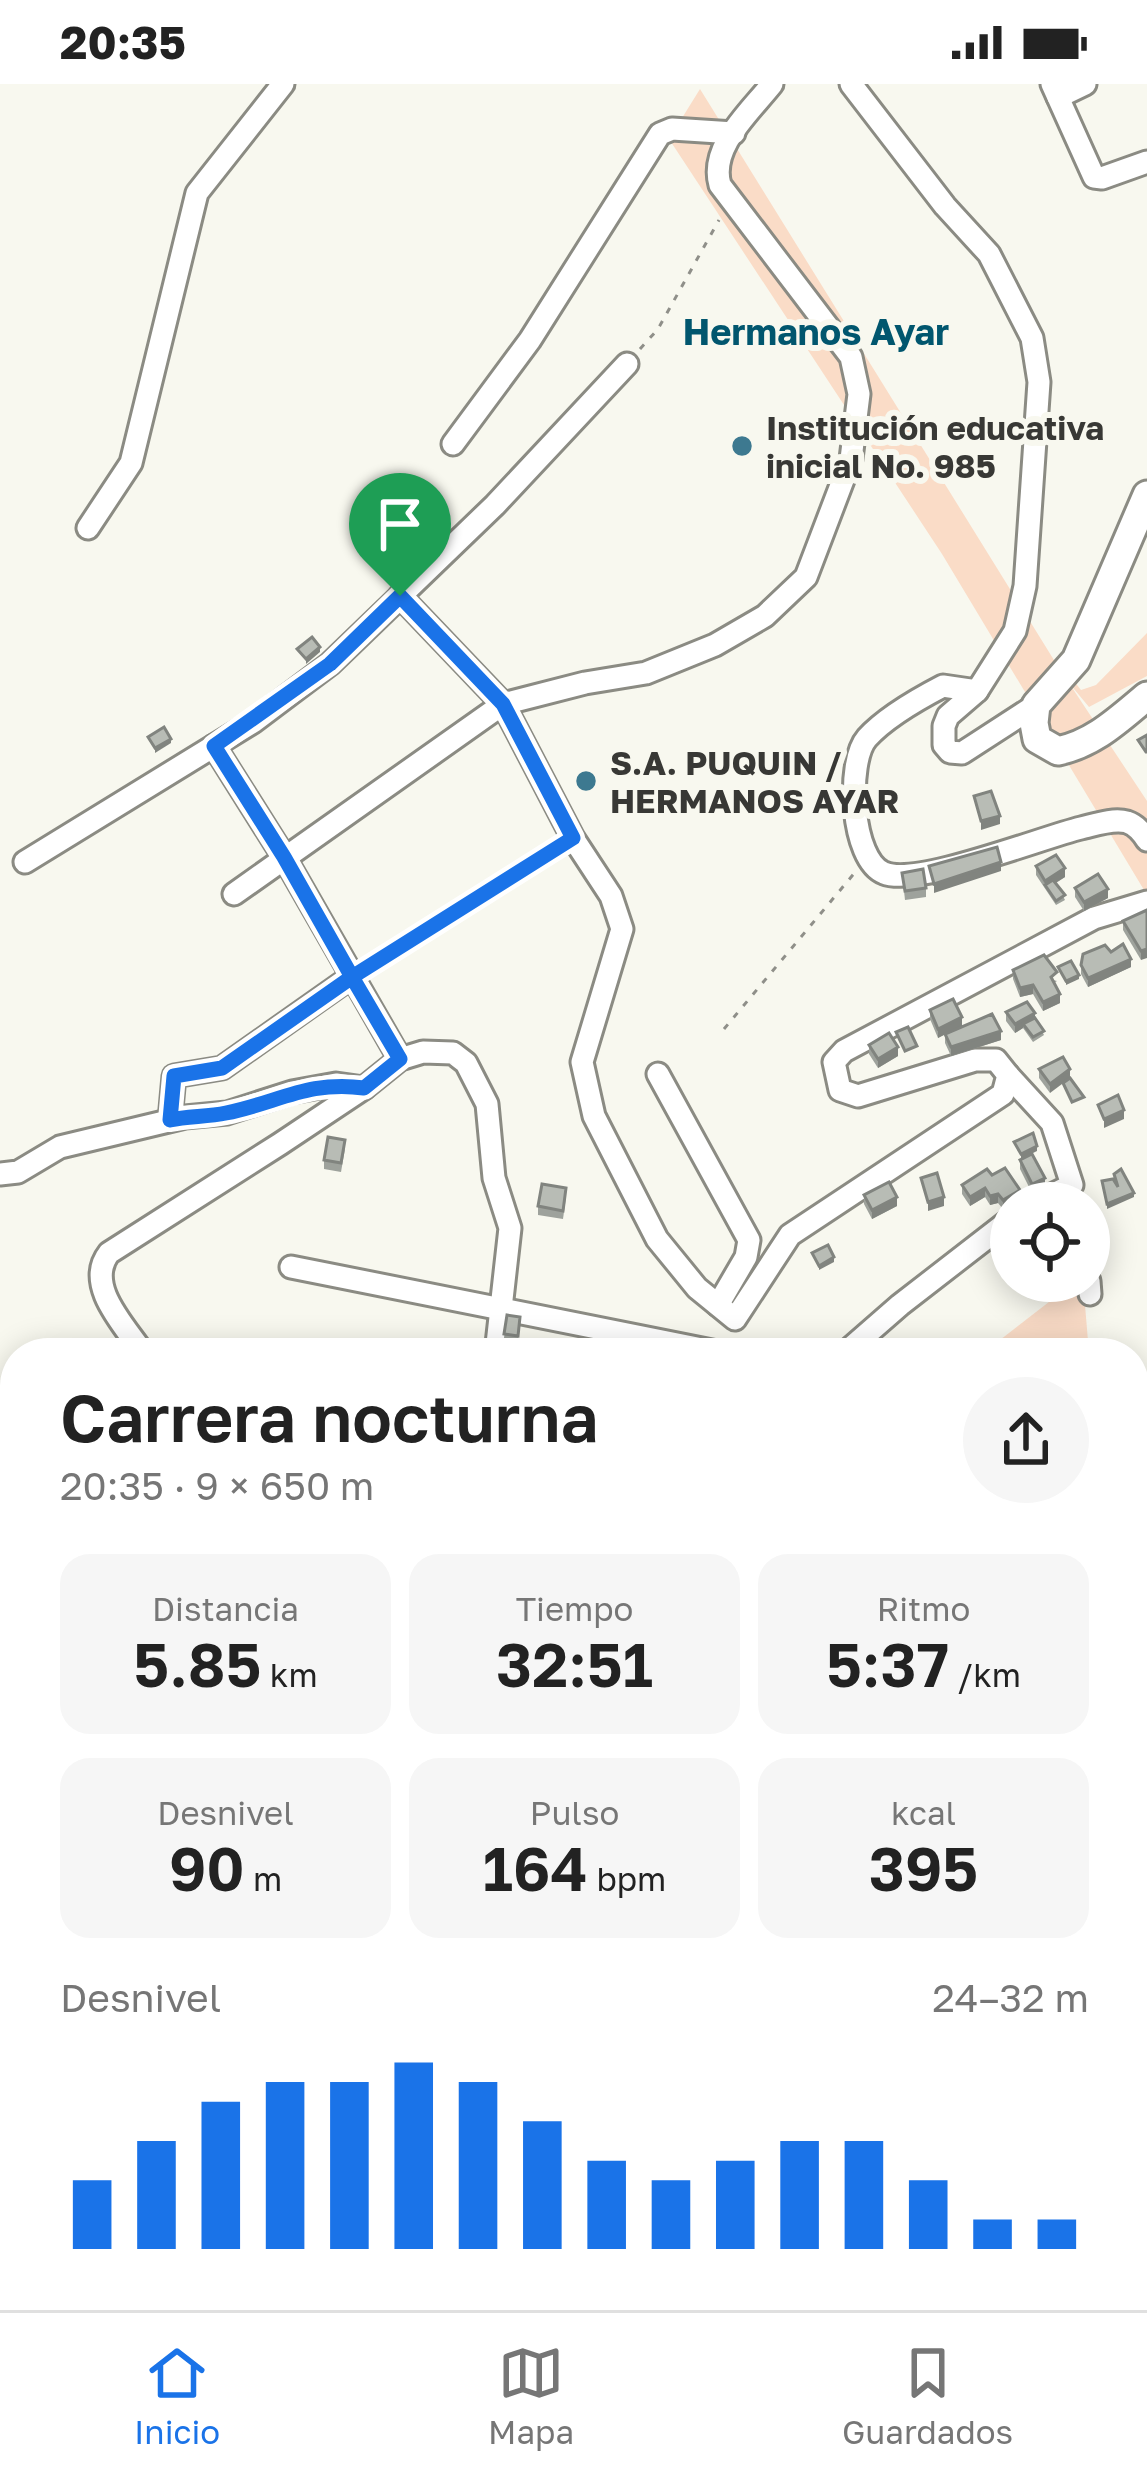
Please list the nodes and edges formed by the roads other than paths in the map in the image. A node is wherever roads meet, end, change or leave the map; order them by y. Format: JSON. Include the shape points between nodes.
{"nodes":[{"id":1,"x":283,"y":84,"type":"edge"},
{"id":2,"x":772,"y":84,"type":"edge"},
{"id":3,"x":851,"y":84,"type":"edge"},
{"id":4,"x":863,"y":84,"type":"edge"},
{"id":5,"x":1085,"y":84,"type":"edge"},
{"id":6,"x":1055,"y":91,"type":"edge"},
{"id":7,"x":874,"y":110,"type":"junction"},
{"id":8,"x":734,"y":133,"type":"junction"},
{"id":9,"x":1147,"y":162,"type":"edge"},
{"id":10,"x":627,"y":364,"type":"road end"},
{"id":11,"x":453,"y":444,"type":"dead end"},
{"id":12,"x":1147,"y":495,"type":"edge"},
{"id":13,"x":88,"y":528,"type":"dead end"},
{"id":14,"x":400,"y":596,"type":"junction"},
{"id":15,"x":976,"y":691,"type":"junction"},
{"id":16,"x":1147,"y":696,"type":"edge"},
{"id":17,"x":503,"y":704,"type":"junction"},
{"id":18,"x":1036,"y":705,"type":"junction"},
{"id":19,"x":214,"y":746,"type":"junction"},
{"id":20,"x":1147,"y":840,"type":"edge"},
{"id":21,"x":284,"y":857,"type":"junction"},
{"id":22,"x":25,"y":862,"type":"dead end"},
{"id":23,"x":234,"y":894,"type":"dead end"},
{"id":24,"x":1147,"y":902,"type":"edge"},
{"id":25,"x":352,"y":977,"type":"junction"},
{"id":26,"x":400,"y":1059,"type":"junction"},
{"id":27,"x":658,"y":1073,"type":"dead end"},
{"id":28,"x":1008,"y":1075,"type":"junction"},
{"id":29,"x":364,"y":1088,"type":"junction"},
{"id":30,"x":170,"y":1120,"type":"junction"},
{"id":31,"x":0,"y":1174,"type":"edge"},
{"id":32,"x":1070,"y":1182,"type":"edge"},
{"id":33,"x":990,"y":1235,"type":"edge"},
{"id":34,"x":291,"y":1267,"type":"dead end"},
{"id":35,"x":500,"y":1310,"type":"junction"},
{"id":36,"x":726,"y":1312,"type":"junction"},
{"id":37,"x":133,"y":1338,"type":"edge"},
{"id":38,"x":497,"y":1338,"type":"edge"},
{"id":39,"x":657,"y":1338,"type":"edge"},
{"id":40,"x":723,"y":1338,"type":"edge"},
{"id":41,"x":862,"y":1338,"type":"edge"}],
"edges":[{"from":1,"to":13,"type":"street","via":[[197,193],[131,463]]},
{"from":2,"to":8,"type":"street"},
{"from":3,"to":7,"type":"street"},
{"from":4,"to":7,"type":"street"},
{"from":5,"to":6,"type":"street"},
{"from":6,"to":9,"type":"street","via":[[1094,177]]},
{"from":7,"to":15,"type":"street","via":[[989,254],[1032,338],[1039,382],[1025,586],[1015,632]]},
{"from":8,"to":11,"type":"street","via":[[660,134],[530,340]]},
{"from":8,"to":17,"type":"street","via":[[721,151],[720,185],[851,357],[859,394],[851,459],[830,521],[806,578],[765,616],[646,674]]},
{"from":10,"to":14,"type":"street"},
{"from":12,"to":18,"type":"street","via":[[1076,660]]},
{"from":14,"to":17,"type":"street"},
{"from":14,"to":19,"type":"street","via":[[330,664]]},
{"from":15,"to":18,"type":"street","via":[[944,725],[950,752],[981,744]]},
{"from":15,"to":20,"type":"street","via":[[943,686],[865,740],[856,774],[866,860],[885,874],[925,875],[1115,821]]},
{"from":16,"to":18,"type":"street","via":[[1094,739],[1058,751],[1037,740]]},
{"from":17,"to":21,"type":"street"},
{"from":17,"to":36,"type":"street","via":[[622,929],[582,1063],[594,1116],[657,1239]]},
{"from":19,"to":21,"type":"street"},
{"from":19,"to":22,"type":"street"},
{"from":21,"to":23,"type":"street"},
{"from":21,"to":25,"type":"street"},
{"from":24,"to":28,"type":"street","via":[[1094,918],[834,1062],[841,1090],[859,1096],[975,1060],[996,1060]]},
{"from":25,"to":26,"type":"street"},
{"from":25,"to":30,"type":"street","via":[[222,1068],[174,1076]]},
{"from":26,"to":29,"type":"street"},
{"from":26,"to":35,"type":"street","via":[[453,1053],[487,1104],[494,1178],[510,1228]]},
{"from":27,"to":36,"type":"street","via":[[749,1240]]},
{"from":28,"to":32,"type":"street","via":[[1052,1123]]},
{"from":28,"to":36,"type":"street","via":[[1003,1094],[790,1235]]},
{"from":29,"to":30,"type":"street","via":[[336,1084]]},
{"from":29,"to":37,"type":"street","via":[[109,1253],[102,1289]]},
{"from":30,"to":31,"type":"street","via":[[60,1147]]},
{"from":33,"to":41,"type":"street"},
{"from":34,"to":35,"type":"street"},
{"from":35,"to":38,"type":"street"},
{"from":35,"to":39,"type":"street"},
{"from":36,"to":40,"type":"street"}]}
